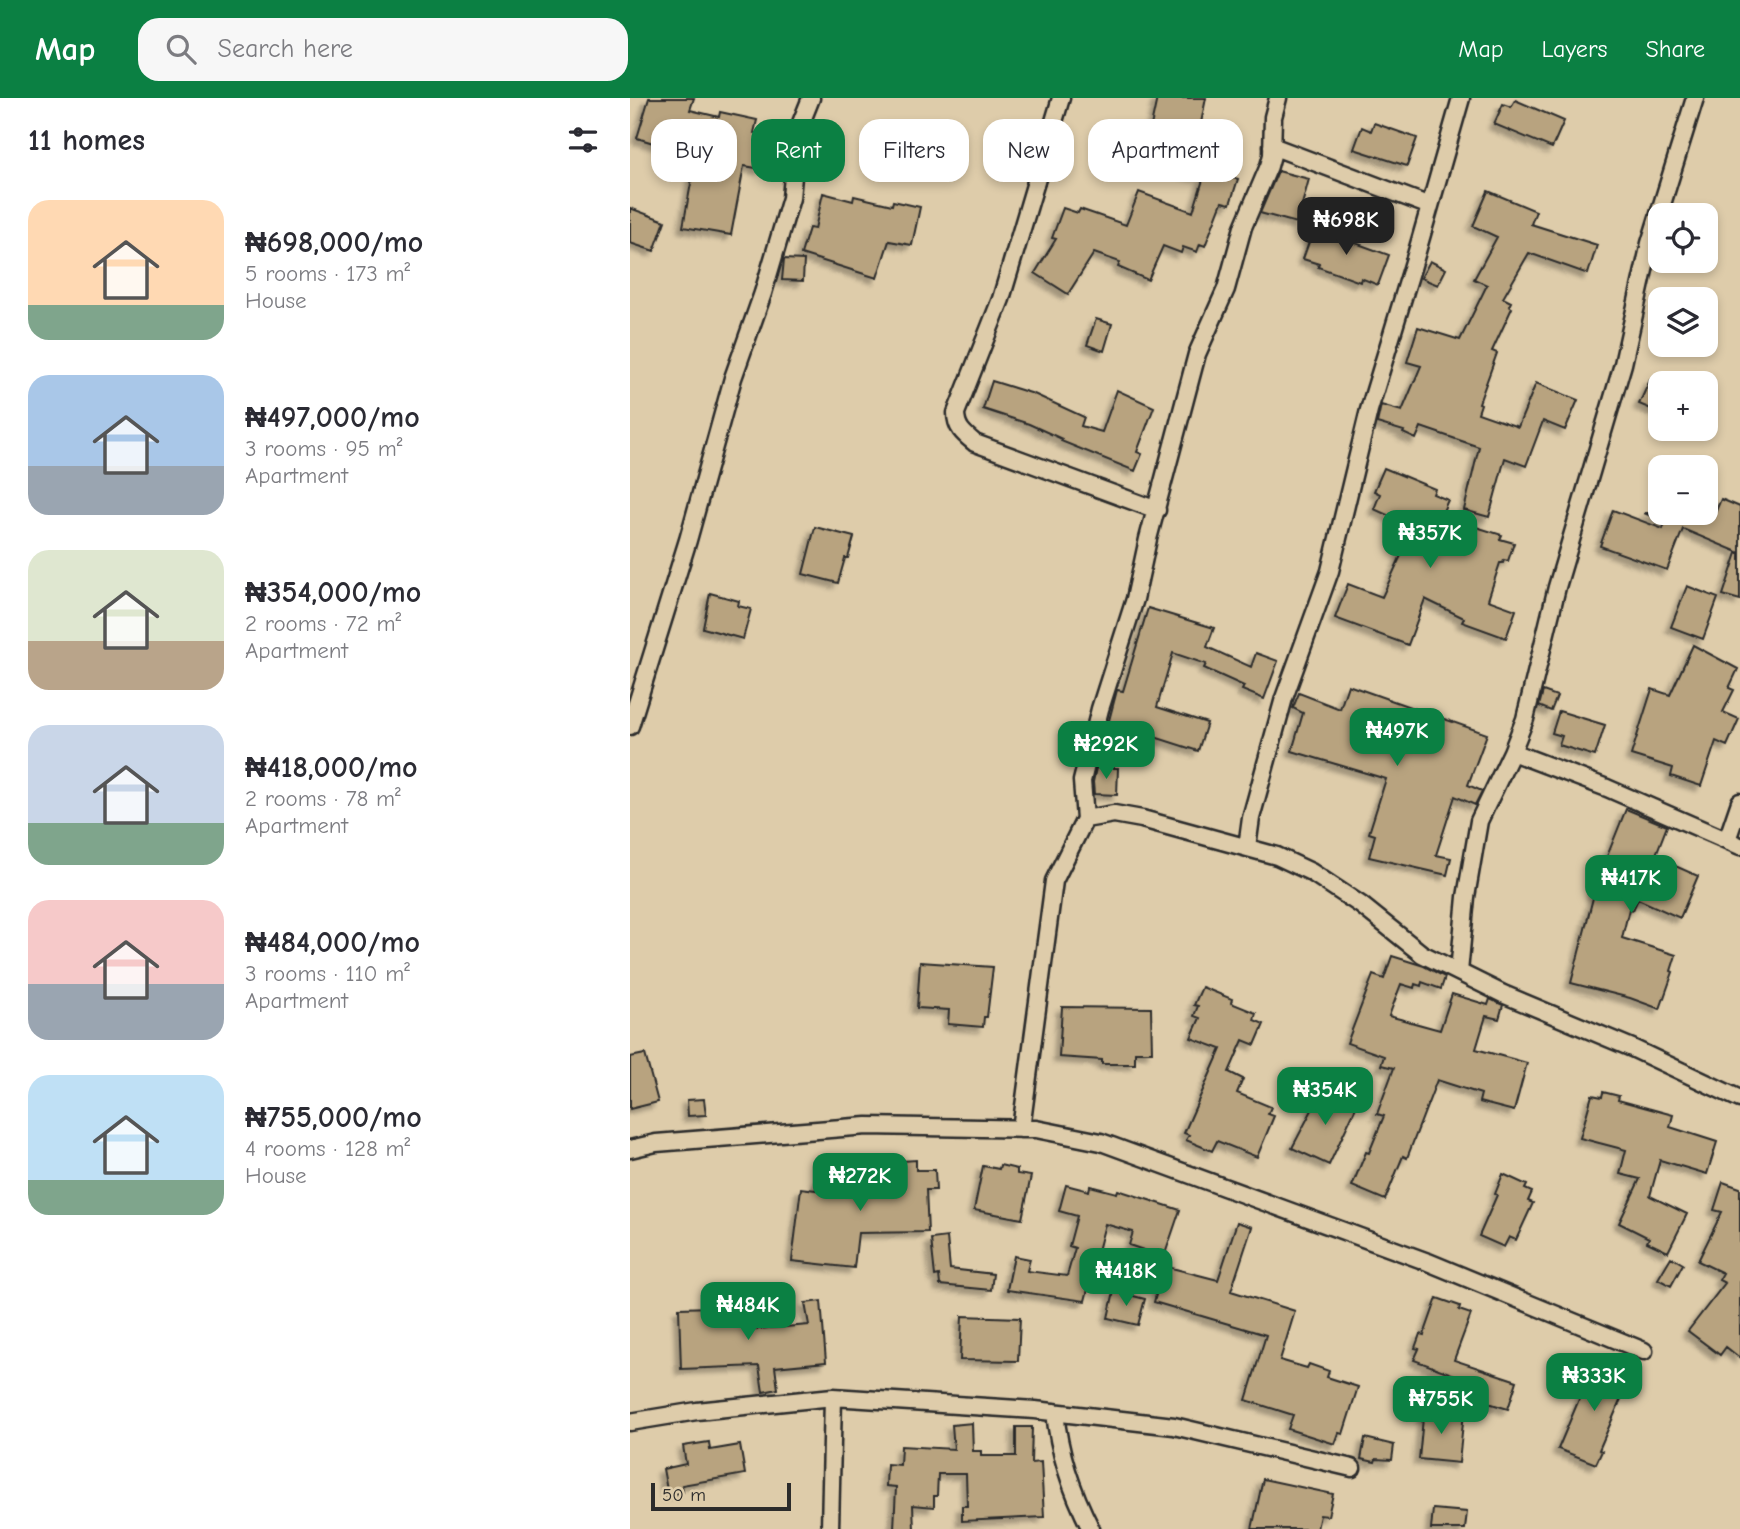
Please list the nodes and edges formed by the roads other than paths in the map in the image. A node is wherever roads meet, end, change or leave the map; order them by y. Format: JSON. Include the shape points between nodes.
{"nodes":[{"id":1,"x":811,"y":98,"type":"edge"},
{"id":2,"x":1061,"y":98,"type":"edge"},
{"id":3,"x":1278,"y":98,"type":"edge"},
{"id":4,"x":1461,"y":98,"type":"edge"},
{"id":5,"x":1695,"y":98,"type":"edge"},
{"id":6,"x":1272,"y":146,"type":"junction"},
{"id":7,"x":1430,"y":206,"type":"junction"},
{"id":8,"x":1157,"y":510,"type":"junction"},
{"id":9,"x":630,"y":726,"type":"edge"},
{"id":10,"x":1512,"y":752,"type":"junction"},
{"id":11,"x":1740,"y":802,"type":"edge"},
{"id":12,"x":1086,"y":819,"type":"junction"},
{"id":13,"x":1734,"y":843,"type":"edge"},
{"id":14,"x":1247,"y":847,"type":"junction"},
{"id":15,"x":1459,"y":972,"type":"junction"},
{"id":16,"x":1740,"y":1099,"type":"edge"},
{"id":17,"x":1021,"y":1129,"type":"junction"},
{"id":18,"x":630,"y":1149,"type":"edge"},
{"id":19,"x":1644,"y":1351,"type":"dead end"},
{"id":20,"x":833,"y":1396,"type":"junction"},
{"id":21,"x":1055,"y":1412,"type":"junction"},
{"id":22,"x":630,"y":1422,"type":"edge"},
{"id":23,"x":1352,"y":1468,"type":"dead end"},
{"id":24,"x":831,"y":1529,"type":"edge"},
{"id":25,"x":1091,"y":1529,"type":"edge"}],
"edges":[{"from":1,"to":9,"type":"street","via":[[797,133],[791,198]]},
{"from":2,"to":8,"type":"street","via":[[1001,299],[956,421],[975,443]]},
{"from":3,"to":6,"type":"street"},
{"from":4,"to":7,"type":"street"},
{"from":5,"to":10,"type":"street","via":[[1650,243],[1623,364]]},
{"from":6,"to":7,"type":"street"},
{"from":6,"to":8,"type":"street","via":[[1226,289],[1197,354]]},
{"from":7,"to":14,"type":"street","via":[[1368,410],[1330,571],[1284,698]]},
{"from":8,"to":12,"type":"street","via":[[1082,781]]},
{"from":10,"to":13,"type":"street"},
{"from":10,"to":15,"type":"street","via":[[1479,821]]},
{"from":11,"to":13,"type":"street"},
{"from":12,"to":14,"type":"street","via":[[1114,814]]},
{"from":12,"to":17,"type":"street","via":[[1054,881]]},
{"from":14,"to":15,"type":"street","via":[[1311,872],[1422,954]]},
{"from":15,"to":16,"type":"street"},
{"from":17,"to":18,"type":"street","via":[[867,1126]]},
{"from":17,"to":19,"type":"street","via":[[1101,1142],[1428,1262]]},
{"from":20,"to":21,"type":"street"},
{"from":20,"to":22,"type":"street"},
{"from":20,"to":24,"type":"street"},
{"from":21,"to":23,"type":"street","via":[[1174,1426]]},
{"from":21,"to":25,"type":"street","via":[[1070,1484]]}]}
